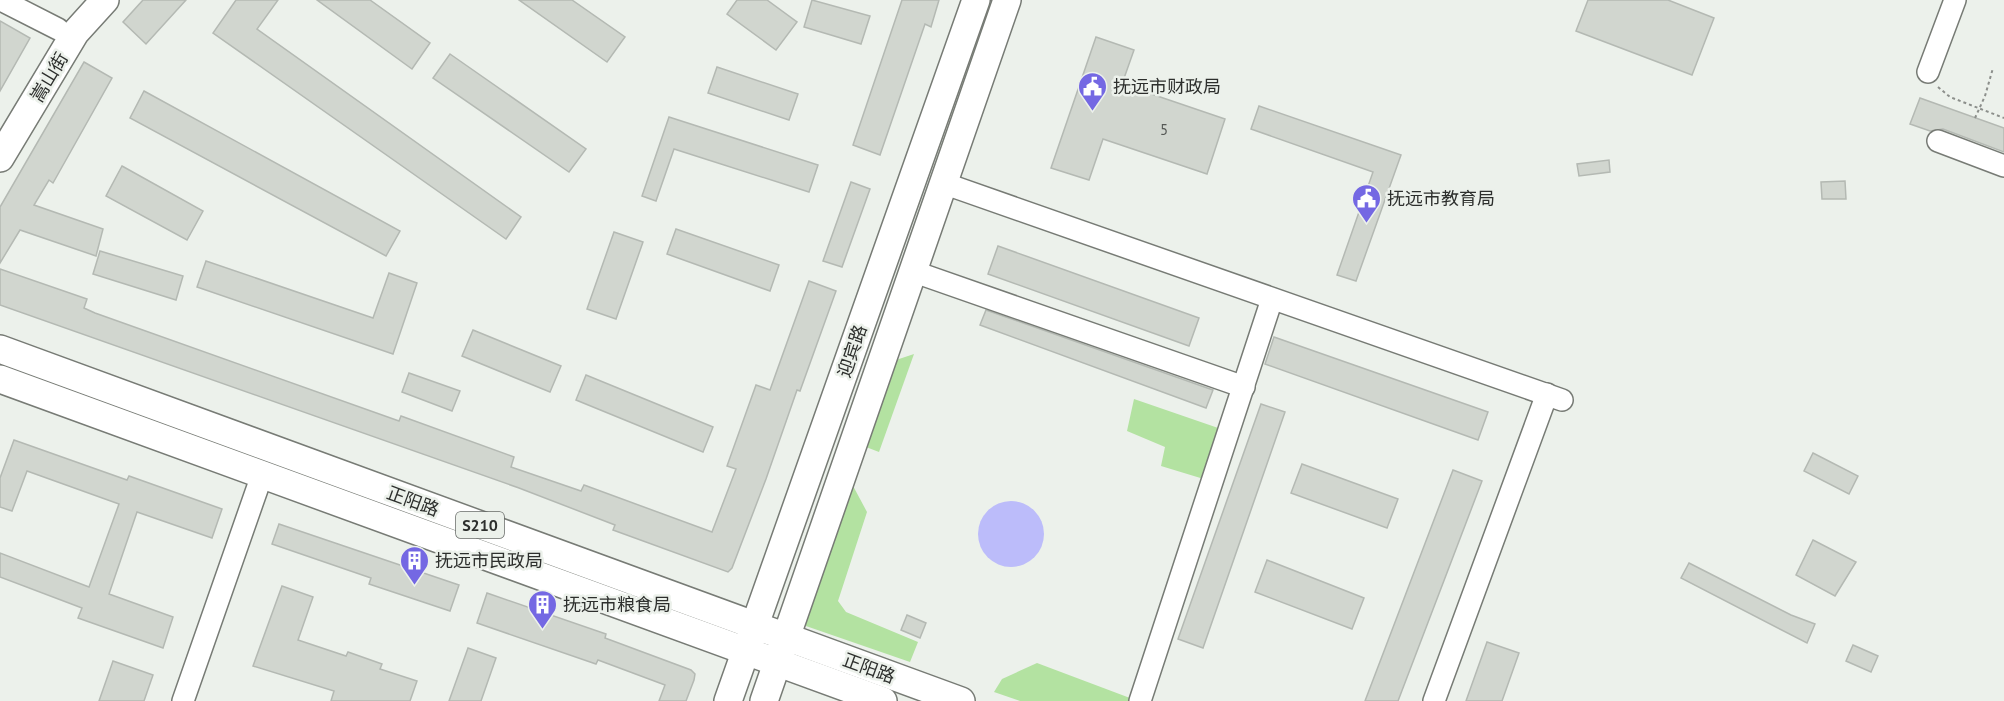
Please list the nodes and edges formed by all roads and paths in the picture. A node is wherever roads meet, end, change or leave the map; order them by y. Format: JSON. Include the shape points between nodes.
{"nodes":[{"id":1,"x":1,"y":0,"type":"edge"},
{"id":2,"x":84,"y":0,"type":"edge"},
{"id":3,"x":105,"y":0,"type":"edge"},
{"id":4,"x":976,"y":0,"type":"edge"},
{"id":5,"x":1007,"y":0,"type":"edge"},
{"id":6,"x":1955,"y":0,"type":"edge"},
{"id":7,"x":58,"y":29,"type":"junction"},
{"id":8,"x":1992,"y":68,"type":"dead end"},
{"id":9,"x":1928,"y":72,"type":"joint"},
{"id":10,"x":1979,"y":110,"type":"junction"},
{"id":11,"x":1975,"y":118,"type":"dead end"},
{"id":12,"x":2004,"y":118,"type":"edge"},
{"id":13,"x":0,"y":130,"type":"edge"},
{"id":14,"x":1938,"y":141,"type":"dead end"},
{"id":15,"x":0,"y":158,"type":"edge"},
{"id":16,"x":2004,"y":166,"type":"edge"},
{"id":17,"x":943,"y":183,"type":"junction"},
{"id":18,"x":912,"y":271,"type":"junction"},
{"id":19,"x":1272,"y":299,"type":"junction"},
{"id":20,"x":0,"y":349,"type":"edge"},
{"id":21,"x":0,"y":379,"type":"edge"},
{"id":22,"x":1244,"y":387,"type":"junction"},
{"id":23,"x":262,"y":475,"type":"junction"},
{"id":24,"x":755,"y":626,"type":"junction"},
{"id":25,"x":787,"y":638,"type":"junction"},
{"id":26,"x":746,"y":652,"type":"junction"},
{"id":27,"x":777,"y":664,"type":"junction"},
{"id":28,"x":183,"y":701,"type":"edge"},
{"id":29,"x":728,"y":701,"type":"edge"},
{"id":30,"x":764,"y":701,"type":"edge"},
{"id":31,"x":883,"y":701,"type":"edge"},
{"id":32,"x":961,"y":701,"type":"edge"},
{"id":33,"x":1140,"y":701,"type":"edge"},
{"id":34,"x":1434,"y":701,"type":"edge"}],
"edges":[{"from":1,"to":7,"type":"street"},
{"from":2,"to":7,"type":"main road","name":"嵩山街"},
{"from":3,"to":15,"type":"main road","name":"嵩山街","via":[[75,33]]},
{"from":4,"to":24,"type":"main road","name":"迎宾路"},
{"from":5,"to":17,"type":"main road","name":"迎宾路"},
{"from":6,"to":9,"type":"street"},
{"from":7,"to":13,"type":"main road","name":"嵩山街"},
{"from":8,"to":10,"type":"path"},
{"from":9,"to":10,"type":"path","via":[[1939,89]]},
{"from":10,"to":11,"type":"path"},
{"from":10,"to":12,"type":"path"},
{"from":14,"to":16,"type":"street"},
{"from":17,"to":18,"type":"main road","name":"迎宾路"},
{"from":17,"to":19,"type":"street"},
{"from":18,"to":22,"type":"street"},
{"from":18,"to":25,"type":"main road","name":"迎宾路"},
{"from":19,"to":22,"type":"street"},
{"from":19,"to":34,"type":"street","via":[[1554,397]]},
{"from":20,"to":24,"type":"main road","name":"正阳路","number":"S210"},
{"from":21,"to":23,"type":"main road","name":"正阳路"},
{"from":22,"to":33,"type":"street"},
{"from":23,"to":26,"type":"main road","name":"正阳路"},
{"from":23,"to":28,"type":"street"},
{"from":24,"to":25,"type":"main road","name":"正阳路","number":"S210"},
{"from":24,"to":26,"type":"main road","name":"迎宾路"},
{"from":25,"to":27,"type":"main road","name":"迎宾路"},
{"from":25,"to":32,"type":"main road","name":"正阳路","number":"S210"},
{"from":26,"to":27,"type":"main road","name":"正阳路"},
{"from":26,"to":29,"type":"main road","name":"迎宾路"},
{"from":27,"to":30,"type":"main road","name":"迎宾路"},
{"from":27,"to":31,"type":"main road","name":"正阳路"}]}
